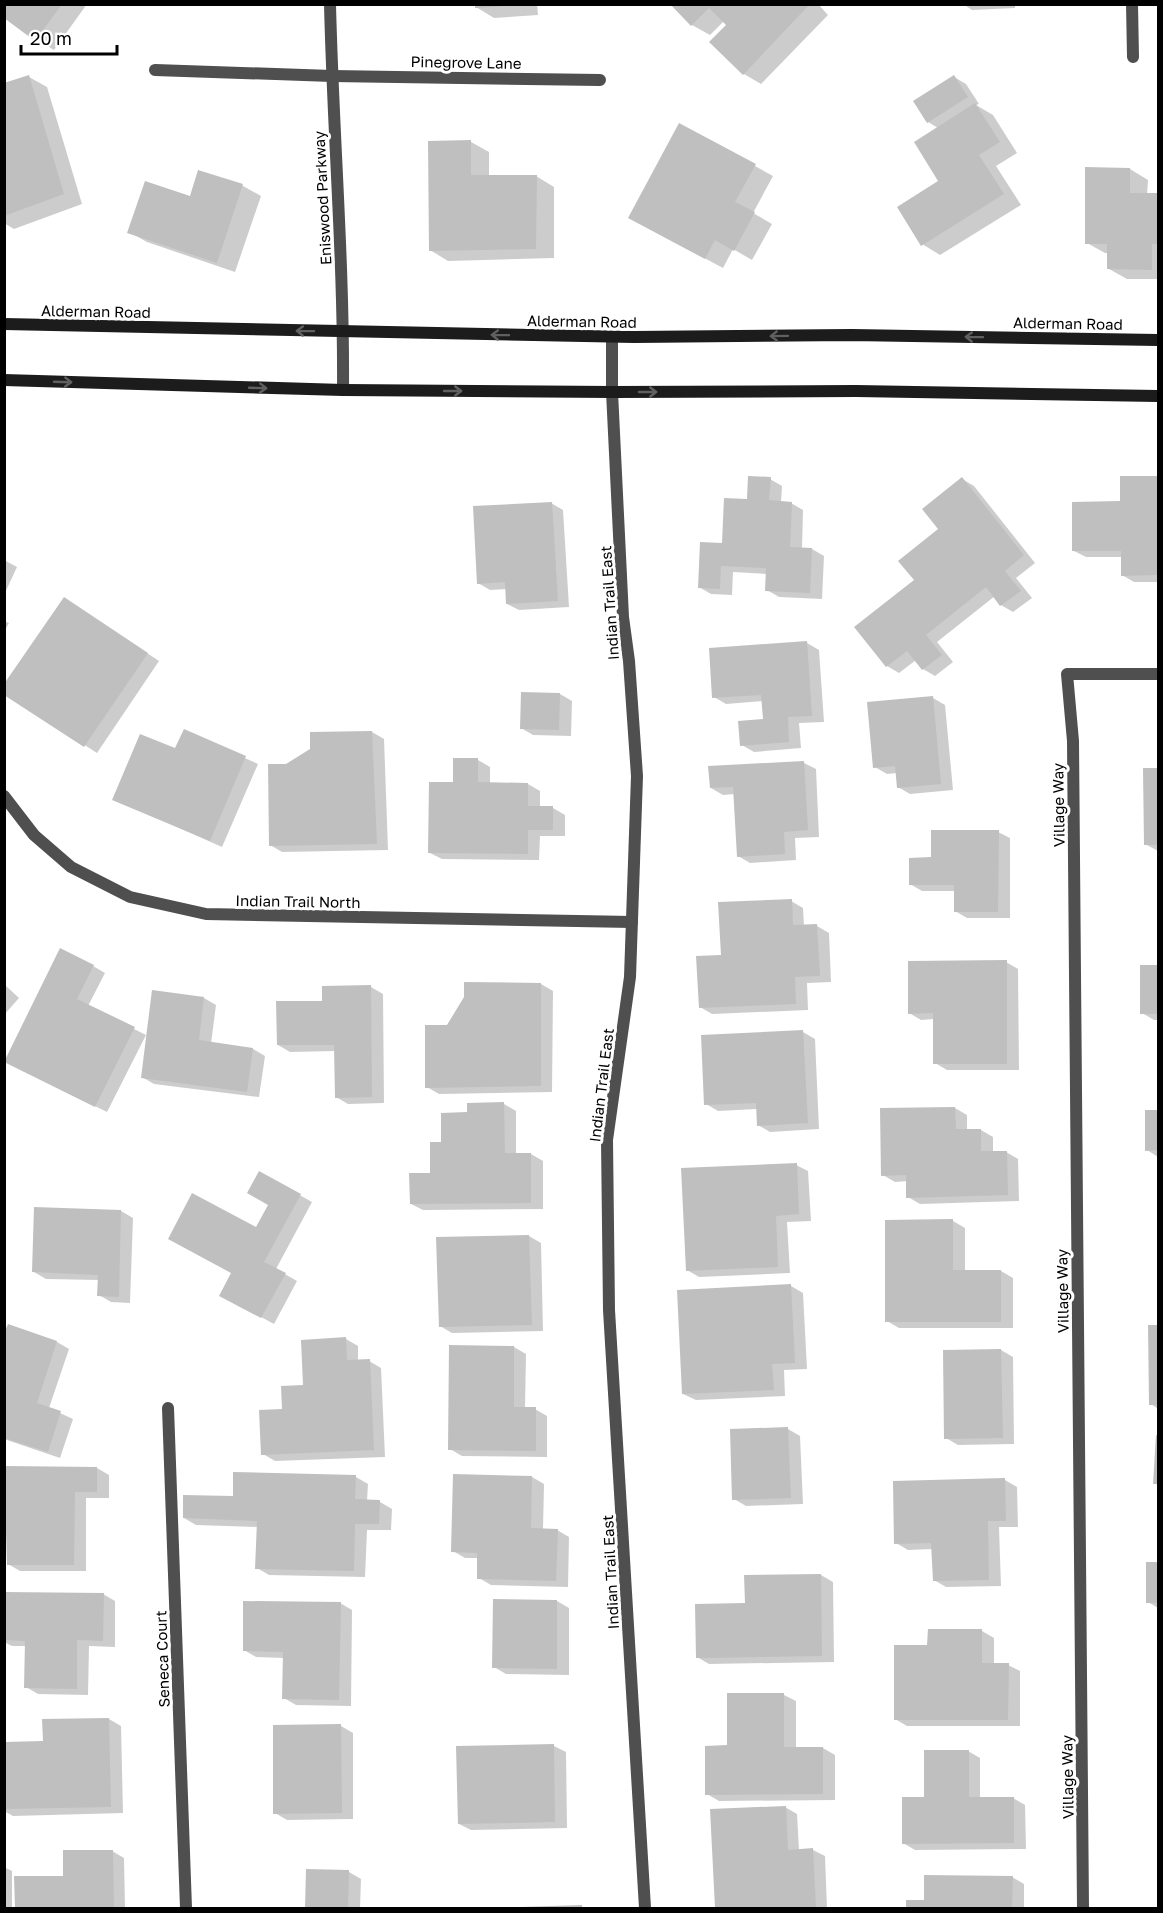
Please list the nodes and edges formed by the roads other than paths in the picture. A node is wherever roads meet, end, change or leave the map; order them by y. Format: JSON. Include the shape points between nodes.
{"nodes":[{"id":1,"x":330,"y":4,"type":"edge"},
{"id":2,"x":1132,"y":4,"type":"edge"},
{"id":3,"x":1133,"y":57,"type":"dead end"},
{"id":4,"x":155,"y":70,"type":"dead end"},
{"id":5,"x":332,"y":76,"type":"junction"},
{"id":6,"x":600,"y":80,"type":"dead end"},
{"id":7,"x":4,"y":324,"type":"edge"},
{"id":8,"x":344,"y":332,"type":"junction"},
{"id":9,"x":612,"y":337,"type":"junction"},
{"id":10,"x":1158,"y":340,"type":"edge"},
{"id":11,"x":4,"y":380,"type":"edge"},
{"id":12,"x":343,"y":390,"type":"junction"},
{"id":13,"x":612,"y":392,"type":"junction"},
{"id":14,"x":1158,"y":396,"type":"edge"},
{"id":15,"x":1158,"y":674,"type":"edge"},
{"id":16,"x":4,"y":796,"type":"edge"},
{"id":17,"x":632,"y":921,"type":"junction"},
{"id":18,"x":168,"y":1408,"type":"dead end"},
{"id":19,"x":186,"y":1908,"type":"edge"},
{"id":20,"x":645,"y":1908,"type":"edge"},
{"id":21,"x":1083,"y":1908,"type":"edge"}],
"edges":[{"from":1,"to":5,"type":"street","name":"Eniswood Parkway"},
{"from":2,"to":3,"type":"street"},
{"from":4,"to":5,"type":"street","name":"Pinegrove Lane"},
{"from":5,"to":6,"type":"street","name":"Pinegrove Lane"},
{"from":5,"to":8,"type":"street","name":"Eniswood Parkway"},
{"from":8,"to":7,"type":"main road","name":"Alderman Road","one_way":true},
{"from":9,"to":8,"type":"main road","name":"Alderman Road","one_way":true},
{"from":8,"to":12,"type":"street","name":"Eniswood Parkway"},
{"from":10,"to":9,"type":"main road","name":"Alderman Road","one_way":true,"via":[[852,335]]},
{"from":9,"to":13,"type":"street","name":"Indian Trail East"},
{"from":11,"to":12,"type":"main road","one_way":true},
{"from":12,"to":13,"type":"main road","one_way":true},
{"from":13,"to":14,"type":"main road","one_way":true},
{"from":13,"to":17,"type":"street","name":"Indian Trail East","via":[[636,776]]},
{"from":15,"to":21,"type":"street","name":"Village Way","via":[[1067,674],[1073,741]]},
{"from":16,"to":17,"type":"street","name":"Indian Trail North","via":[[34,835],[71,867],[130,897],[206,914]]},
{"from":17,"to":20,"type":"street","name":"Indian Trail East","via":[[630,977],[607,1140],[609,1310]]},
{"from":18,"to":19,"type":"street","name":"Seneca Court"}]}
